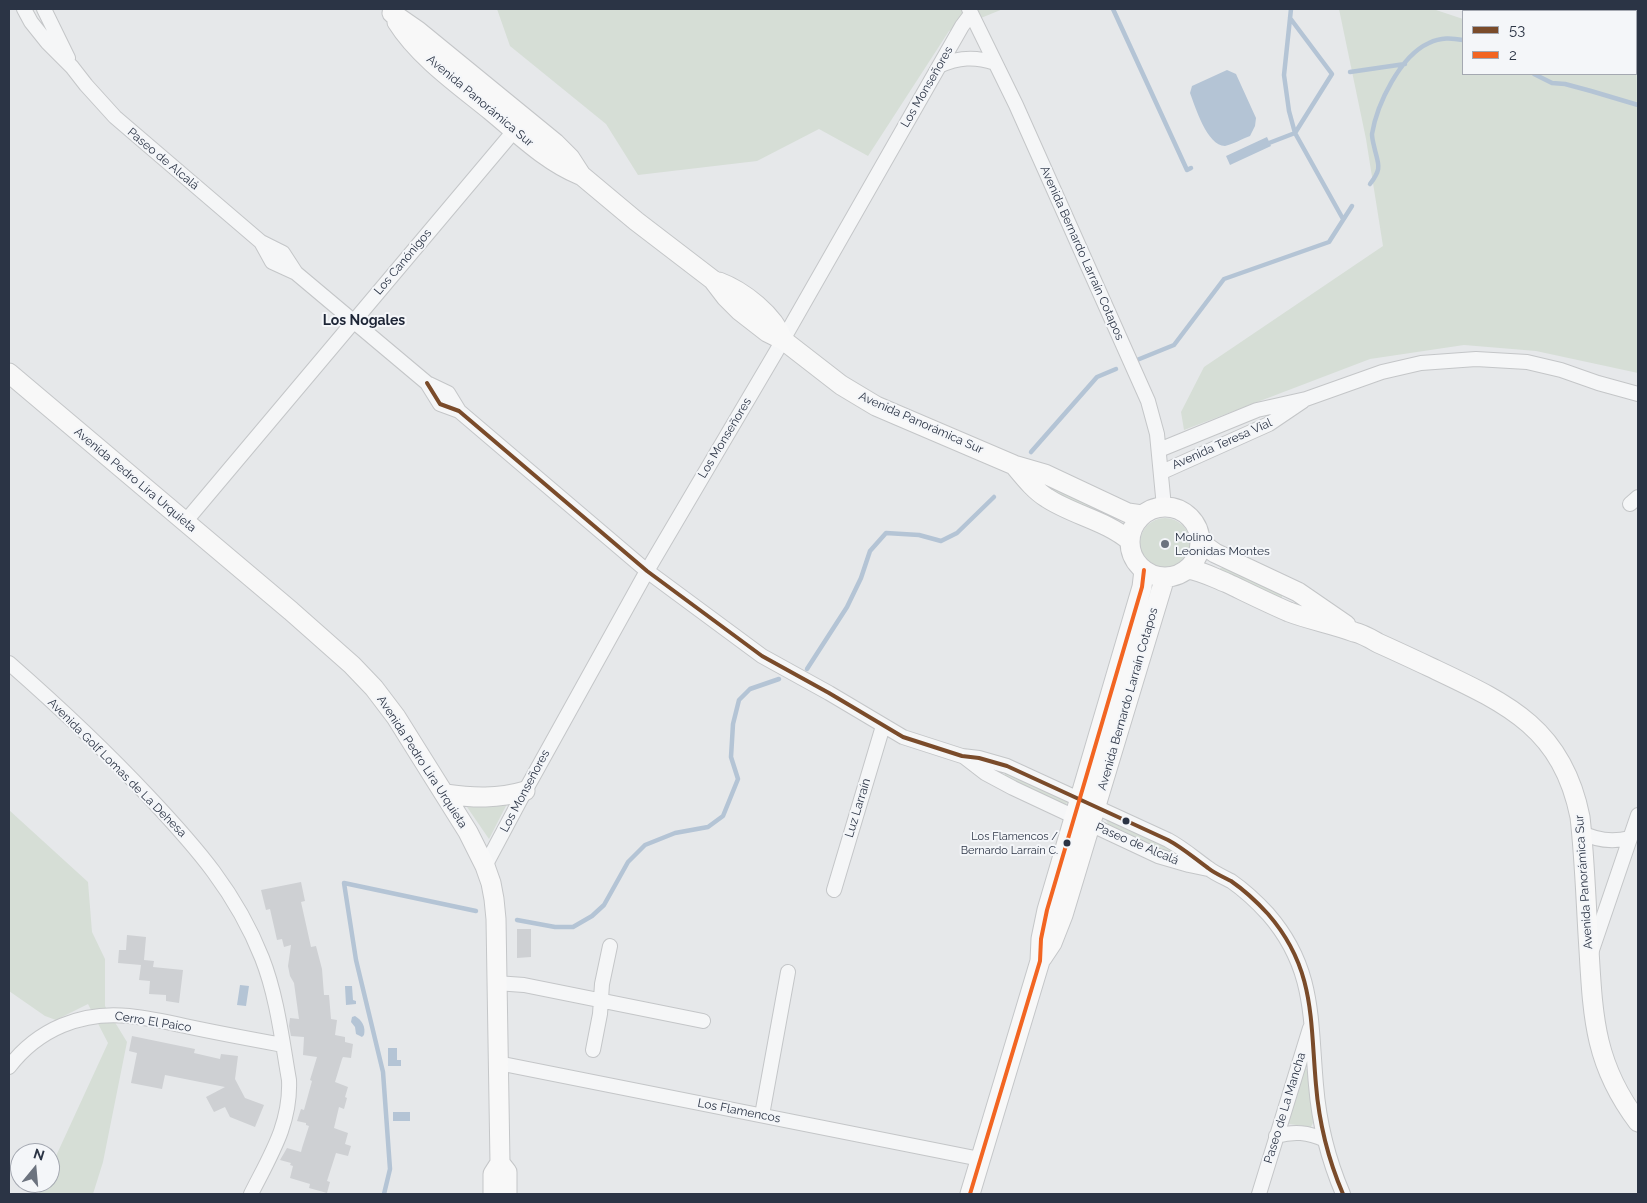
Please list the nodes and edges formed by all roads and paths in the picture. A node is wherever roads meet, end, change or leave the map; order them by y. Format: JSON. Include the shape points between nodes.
{"nodes":[{"id":1,"x":24,"y":9,"type":"edge"},
{"id":2,"x":44,"y":9,"type":"edge"},
{"id":3,"x":390,"y":11,"type":"edge"},
{"id":4,"x":970,"y":12,"type":"edge"},
{"id":5,"x":995,"y":63,"type":"junction"},
{"id":6,"x":939,"y":66,"type":"junction"},
{"id":7,"x":72,"y":68,"type":"junction"},
{"id":8,"x":520,"y":124,"type":"junction"},
{"id":9,"x":353,"y":322,"type":"junction"},
{"id":10,"x":783,"y":340,"type":"junction"},
{"id":11,"x":9,"y":373,"type":"edge"},
{"id":12,"x":1638,"y":394,"type":"edge"},
{"id":13,"x":1306,"y":399,"type":"junction"},
{"id":14,"x":1159,"y":450,"type":"junction"},
{"id":15,"x":1014,"y":465,"type":"junction"},
{"id":16,"x":1162,"y":472,"type":"junction"},
{"id":17,"x":1164,"y":507,"type":"junction"},
{"id":18,"x":1142,"y":515,"type":"junction"},
{"id":19,"x":185,"y":522,"type":"junction"},
{"id":20,"x":1130,"y":542,"type":"junction"},
{"id":21,"x":1201,"y":543,"type":"junction"},
{"id":22,"x":1188,"y":569,"type":"junction"},
{"id":23,"x":647,"y":570,"type":"junction"},
{"id":24,"x":1144,"y":570,"type":"junction"},
{"id":25,"x":1165,"y":577,"type":"junction"},
{"id":26,"x":1355,"y":632,"type":"junction"},
{"id":27,"x":9,"y":663,"type":"edge"},
{"id":28,"x":1108,"y":699,"type":"junction"},
{"id":29,"x":1126,"y":705,"type":"junction"},
{"id":30,"x":882,"y":726,"type":"junction"},
{"id":31,"x":962,"y":756,"type":"junction"},
{"id":32,"x":525,"y":791,"type":"junction"},
{"id":33,"x":446,"y":794,"type":"junction"},
{"id":34,"x":1079,"y":798,"type":"junction"},
{"id":35,"x":1097,"y":806,"type":"junction"},
{"id":36,"x":1638,"y":815,"type":"edge"},
{"id":37,"x":1073,"y":816,"type":"junction"},
{"id":38,"x":1091,"y":825,"type":"junction"},
{"id":39,"x":1582,"y":832,"type":"junction"},
{"id":40,"x":1630,"y":838,"type":"junction"},
{"id":41,"x":485,"y":866,"type":"junction"},
{"id":42,"x":1208,"y":869,"type":"junction"},
{"id":43,"x":834,"y":890,"type":"dead end"},
{"id":44,"x":610,"y":946,"type":"dead end"},
{"id":45,"x":1590,"y":958,"type":"junction"},
{"id":46,"x":1040,"y":961,"type":"junction"},
{"id":47,"x":788,"y":972,"type":"dead end"},
{"id":48,"x":496,"y":983,"type":"junction"},
{"id":49,"x":601,"y":1000,"type":"junction"},
{"id":50,"x":703,"y":1020,"type":"dead end"},
{"id":51,"x":1312,"y":1023,"type":"junction"},
{"id":52,"x":282,"y":1045,"type":"junction"},
{"id":53,"x":593,"y":1050,"type":"dead end"},
{"id":54,"x":498,"y":1063,"type":"junction"},
{"id":55,"x":9,"y":1067,"type":"edge"},
{"id":56,"x":762,"y":1116,"type":"junction"},
{"id":57,"x":1638,"y":1122,"type":"edge"},
{"id":58,"x":1276,"y":1136,"type":"junction"},
{"id":59,"x":1325,"y":1140,"type":"junction"},
{"id":60,"x":980,"y":1159,"type":"junction"},
{"id":61,"x":500,"y":1163,"type":"junction"},
{"id":62,"x":251,"y":1194,"type":"edge"},
{"id":63,"x":493,"y":1194,"type":"edge"},
{"id":64,"x":508,"y":1194,"type":"edge"},
{"id":65,"x":970,"y":1194,"type":"edge"},
{"id":66,"x":1259,"y":1194,"type":"edge"},
{"id":67,"x":1343,"y":1194,"type":"edge"}],
"edges":[{"from":1,"to":7,"type":"street","name":"Paseo de Alcalá","via":[[38,32]]},
{"from":2,"to":7,"type":"street","name":"Paseo de Alcalá"},
{"from":3,"to":8,"type":"street","name":"Avenida Panorámica Sur","via":[[418,30]]},
{"from":4,"to":5,"type":"street","name":"Avenida Bernardo Larraín Cotapos"},
{"from":4,"to":6,"type":"street","name":"Los Monseñores"},
{"from":5,"to":6,"type":"street","via":[[964,58]]},
{"from":5,"to":14,"type":"street","name":"Avenida Bernardo Larraín Cotapos","via":[[1142,387],[1152,413]]},
{"from":6,"to":10,"type":"street","name":"Los Monseñores"},
{"from":7,"to":9,"type":"street","name":"Paseo de Alcalá","via":[[120,122],[261,242],[272,262],[296,273]]},
{"from":8,"to":9,"type":"street","name":"Los Canónigos"},
{"from":8,"to":10,"type":"street","name":"Avenida Panorámica Sur","via":[[563,150],[581,175],[713,280],[740,312]]},
{"from":9,"to":19,"type":"street","name":"Los Canónigos"},
{"from":9,"to":23,"type":"street","name":"Paseo de Alcalá","via":[[427,384],[440,404],[459,411]]},
{"from":10,"to":15,"type":"street","name":"Avenida Panorámica Sur","via":[[827,375],[863,398]]},
{"from":10,"to":23,"type":"street","name":"Los Monseñores"},
{"from":11,"to":19,"type":"street","name":"Avenida Pedro Lira Urquieta"},
{"from":12,"to":13,"type":"street","name":"Avenida Teresa Vial","via":[[1544,365],[1476,359],[1401,367]]},
{"from":13,"to":14,"type":"street","name":"Avenida Teresa Vial","via":[[1257,410]]},
{"from":13,"to":16,"type":"street","name":"Avenida Teresa Vial","via":[[1269,424]]},
{"from":14,"to":16,"type":"street","name":"Avenida Bernardo Larraín Cotapos"},
{"from":15,"to":18,"type":"street","name":"Avenida Panorámica Sur","via":[[1045,474],[1128,513]]},
{"from":15,"to":20,"type":"street","name":"Avenida Panorámica Sur","via":[[1047,498],[1118,532]]},
{"from":16,"to":17,"type":"street","name":"Avenida Bernardo Larraín Cotapos"},
{"from":17,"to":18,"type":"street"},
{"from":17,"to":21,"type":"street","via":[[1178,509],[1190,517],[1198,529]]},
{"from":18,"to":20,"type":"street","via":[[1133,527]]},
{"from":19,"to":33,"type":"street","name":"Avenida Pedro Lira Urquieta","via":[[363,676],[390,710]]},
{"from":20,"to":24,"type":"street","via":[[1134,557]]},
{"from":21,"to":22,"type":"street","via":[[1197,558]]},
{"from":21,"to":26,"type":"street","name":"Avenida Panorámica Sur","via":[[1215,553],[1298,592]]},
{"from":22,"to":25,"type":"street"},
{"from":22,"to":26,"type":"street","name":"Avenida Panorámica Sur","via":[[1288,611]]},
{"from":23,"to":30,"type":"street","name":"Paseo de Alcalá","via":[[762,656]]},
{"from":23,"to":32,"type":"street","name":"Los Monseñores"},
{"from":24,"to":25,"type":"street"},
{"from":24,"to":28,"type":"street","name":"Avenida Bernardo Larraín Cotapos","via":[[1142,587]]},
{"from":25,"to":29,"type":"street","name":"Avenida Bernardo Larraín Cotapos"},
{"from":26,"to":39,"type":"street","name":"Avenida Panorámica Sur","via":[[1490,696],[1525,719],[1546,740],[1564,769],[1577,803]]},
{"from":27,"to":52,"type":"street","name":"Avenida Golf Lomas de La Dehesa","via":[[137,784],[220,878],[250,929],[265,966]]},
{"from":28,"to":29,"type":"street"},
{"from":28,"to":34,"type":"street","name":"Avenida Bernardo Larraín Cotapos"},
{"from":29,"to":35,"type":"street","name":"Avenida Bernardo Larraín Cotapos"},
{"from":30,"to":31,"type":"street","name":"Paseo de Alcalá","via":[[903,737]]},
{"from":30,"to":43,"type":"street","name":"Luz Larraín"},
{"from":31,"to":34,"type":"street","name":"Paseo de Alcalá","via":[[1007,766]]},
{"from":31,"to":37,"type":"street","name":"Paseo de Alcalá","via":[[999,781]]},
{"from":32,"to":33,"type":"street","via":[[486,798]]},
{"from":32,"to":41,"type":"street","name":"Los Monseñores"},
{"from":33,"to":41,"type":"street","name":"Avenida Pedro Lira Urquieta"},
{"from":34,"to":35,"type":"street","name":"Paseo de Alcalá"},
{"from":34,"to":37,"type":"street","name":"Avenida Bernardo Larraín Cotapos"},
{"from":35,"to":38,"type":"street","name":"Avenida Bernardo Larraín Cotapos"},
{"from":35,"to":42,"type":"street","name":"Paseo de Alcalá","via":[[1180,846]]},
{"from":36,"to":40,"type":"street"},
{"from":37,"to":38,"type":"street","name":"Paseo de Alcalá"},
{"from":37,"to":46,"type":"street","name":"Avenida Bernardo Larraín Cotapos","via":[[1045,917]]},
{"from":38,"to":42,"type":"street","name":"Paseo de Alcalá","via":[[1158,856]]},
{"from":38,"to":46,"type":"street","name":"Avenida Bernardo Larraín Cotapos","via":[[1058,930]]},
{"from":39,"to":40,"type":"street","via":[[1606,840]]},
{"from":39,"to":45,"type":"street","name":"Avenida Panorámica Sur"},
{"from":40,"to":45,"type":"street"},
{"from":41,"to":48,"type":"street","name":"Avenida Pedro Lira Urquieta","via":[[494,899]]},
{"from":42,"to":51,"type":"street","name":"Paseo de Alcalá","via":[[1245,892],[1267,912],[1282,933],[1295,954],[1305,982]]},
{"from":44,"to":49,"type":"street"},
{"from":45,"to":57,"type":"street","name":"Avenida Panorámica Sur","via":[[1595,1024],[1604,1060],[1619,1094]]},
{"from":46,"to":60,"type":"street","name":"Avenida Bernardo Larraín Cotapos"},
{"from":47,"to":56,"type":"street"},
{"from":48,"to":49,"type":"street","via":[[524,985]]},
{"from":48,"to":54,"type":"street","name":"Avenida Pedro Lira Urquieta"},
{"from":49,"to":50,"type":"street"},
{"from":49,"to":53,"type":"street"},
{"from":51,"to":58,"type":"street","name":"Paseo de La Mancha"},
{"from":51,"to":59,"type":"street","name":"Paseo de Alcalá","via":[[1316,1085]]},
{"from":52,"to":55,"type":"street","name":"Cerro El Paico","via":[[140,1017],[102,1015],[77,1019],[45,1033]]},
{"from":52,"to":62,"type":"street","name":"Avenida Golf Lomas de La Dehesa","via":[[289,1080],[288,1113]]},
{"from":54,"to":56,"type":"street","name":"Los Flamencos"},
{"from":54,"to":61,"type":"street","name":"Avenida Pedro Lira Urquieta"},
{"from":56,"to":60,"type":"street","name":"Los Flamencos"},
{"from":58,"to":59,"type":"street","via":[[1293,1132]]},
{"from":58,"to":66,"type":"street","name":"Paseo de La Mancha"},
{"from":59,"to":67,"type":"street","name":"Paseo de Alcalá"},
{"from":60,"to":65,"type":"street","name":"Avenida Bernardo Larraín Cotapos"},
{"from":61,"to":63,"type":"street","name":"Avenida Pedro Lira Urquieta","via":[[493,1174]]},
{"from":61,"to":64,"type":"street","name":"Avenida Pedro Lira Urquieta","via":[[507,1172]]}]}
